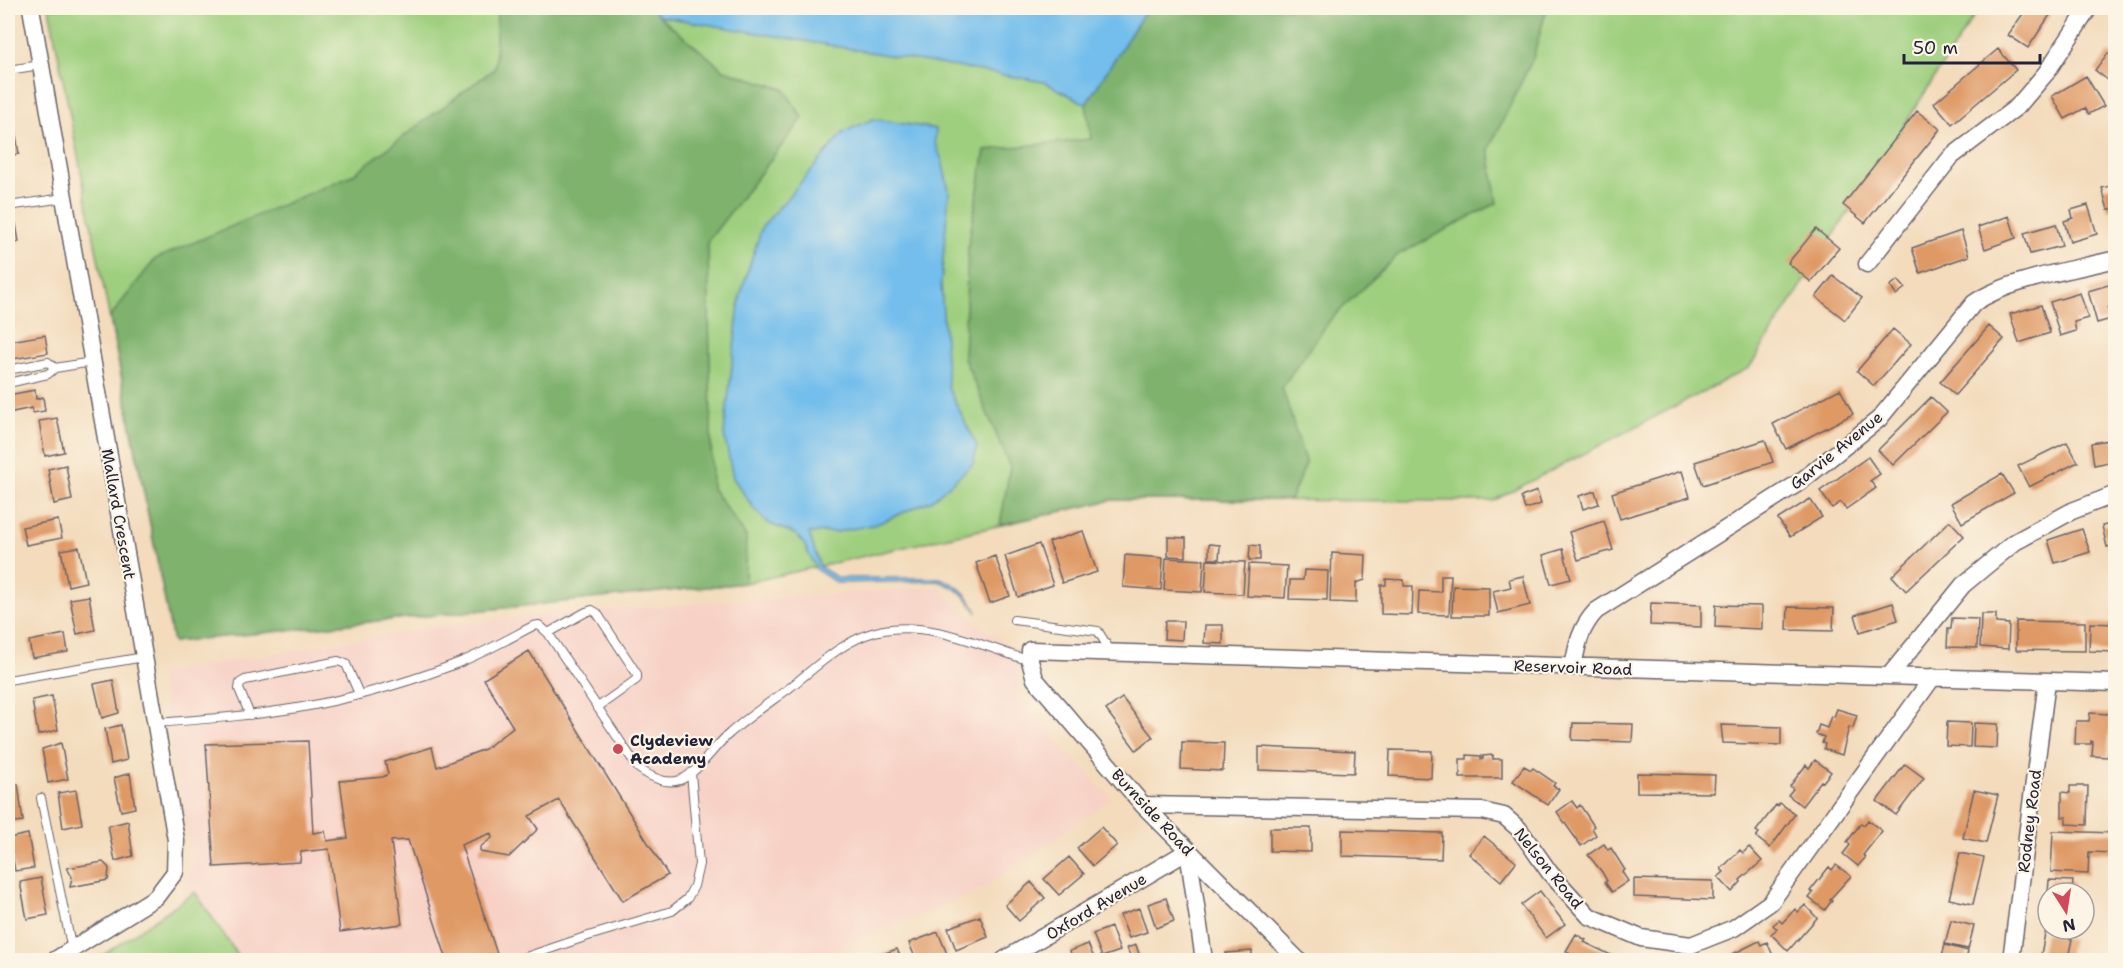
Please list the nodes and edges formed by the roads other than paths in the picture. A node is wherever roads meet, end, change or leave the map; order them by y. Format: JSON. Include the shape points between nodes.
{"nodes":[{"id":1,"x":31,"y":8,"type":"edge"},
{"id":2,"x":2089,"y":8,"type":"edge"},
{"id":3,"x":41,"y":65,"type":"junction"},
{"id":4,"x":8,"y":70,"type":"edge"},
{"id":5,"x":64,"y":198,"type":"junction"},
{"id":6,"x":8,"y":206,"type":"edge"},
{"id":7,"x":2115,"y":259,"type":"edge"},
{"id":8,"x":1867,"y":264,"type":"dead end"},
{"id":9,"x":92,"y":362,"type":"junction"},
{"id":10,"x":55,"y":368,"type":"junction"},
{"id":11,"x":8,"y":370,"type":"edge"},
{"id":12,"x":8,"y":383,"type":"edge"},
{"id":13,"x":2115,"y":494,"type":"edge"},
{"id":14,"x":1014,"y":620,"type":"dead end"},
{"id":15,"x":548,"y":633,"type":"junction"},
{"id":16,"x":1111,"y":653,"type":"junction"},
{"id":17,"x":1030,"y":655,"type":"junction"},
{"id":18,"x":144,"y":657,"type":"junction"},
{"id":19,"x":1573,"y":667,"type":"junction"},
{"id":20,"x":1889,"y":676,"type":"junction"},
{"id":21,"x":1934,"y":678,"type":"junction"},
{"id":22,"x":8,"y":680,"type":"edge"},
{"id":23,"x":2047,"y":681,"type":"junction"},
{"id":24,"x":2115,"y":683,"type":"edge"},
{"id":25,"x":359,"y":694,"type":"junction"},
{"id":26,"x":597,"y":707,"type":"junction"},
{"id":27,"x":250,"y":715,"type":"junction"},
{"id":28,"x":155,"y":723,"type":"junction"},
{"id":29,"x":691,"y":773,"type":"junction"},
{"id":30,"x":41,"y":798,"type":"dead end"},
{"id":31,"x":1143,"y":804,"type":"junction"},
{"id":32,"x":1188,"y":851,"type":"junction"},
{"id":33,"x":72,"y":950,"type":"junction"},
{"id":34,"x":55,"y":960,"type":"edge"},
{"id":35,"x":517,"y":960,"type":"edge"},
{"id":36,"x":1004,"y":960,"type":"edge"},
{"id":37,"x":1204,"y":960,"type":"edge"},
{"id":38,"x":1298,"y":960,"type":"edge"},
{"id":39,"x":2011,"y":960,"type":"edge"}],
"edges":[{"from":1,"to":3,"type":"street","name":"Mallard Crescent"},
{"from":2,"to":8,"type":"street","via":[[2046,73],[2018,106],[1951,157]]},
{"from":3,"to":4,"type":"lane"},
{"from":3,"to":5,"type":"street","name":"Mallard Crescent"},
{"from":5,"to":6,"type":"lane"},
{"from":5,"to":9,"type":"street","name":"Mallard Crescent"},
{"from":7,"to":19,"type":"street","name":"Garvie Avenue","via":[[2006,286],[1974,303],[1879,419],[1800,482],[1596,611],[1579,636]]},
{"from":9,"to":10,"type":"lane"},
{"from":9,"to":18,"type":"street","name":"Mallard Crescent"},
{"from":10,"to":11,"type":"lane","via":[[48,362]]},
{"from":10,"to":12,"type":"lane","via":[[48,374]]},
{"from":13,"to":20,"type":"street","via":[[2072,511],[2015,542],[1963,585]]},
{"from":14,"to":16,"type":"lane","via":[[1098,631]]},
{"from":15,"to":25,"type":"lane","via":[[539,626],[533,627],[464,660]]},
{"from":15,"to":26,"type":"lane"},
{"from":15,"to":26,"type":"lane","via":[[586,612],[597,612],[637,674],[633,682]]},
{"from":16,"to":17,"type":"street","name":"Reservoir Road"},
{"from":16,"to":19,"type":"street","name":"Reservoir Road"},
{"from":17,"to":29,"type":"lane","via":[[935,631],[905,628],[875,632],[843,647],[729,734]]},
{"from":17,"to":31,"type":"street","name":"Burnside Road","via":[[1035,679]]},
{"from":18,"to":22,"type":"lane"},
{"from":18,"to":28,"type":"street","name":"Mallard Crescent"},
{"from":19,"to":20,"type":"street","name":"Reservoir Road"},
{"from":20,"to":21,"type":"street","name":"Reservoir Road"},
{"from":21,"to":23,"type":"street","name":"Reservoir Road"},
{"from":21,"to":31,"type":"street","name":"Nelson Road","via":[[1771,902],[1734,928],[1691,945],[1641,938],[1588,916],[1550,873],[1520,829],[1504,816],[1493,813]]},
{"from":23,"to":24,"type":"street","name":"Reservoir Road"},
{"from":23,"to":39,"type":"street","name":"Rodney Road"},
{"from":25,"to":27,"type":"lane"},
{"from":25,"to":27,"type":"lane","via":[[346,664],[338,661],[240,683]]},
{"from":26,"to":29,"type":"lane","via":[[638,768],[647,775],[668,781]]},
{"from":27,"to":28,"type":"lane"},
{"from":28,"to":33,"type":"street","name":"Mallard Crescent","via":[[176,840],[175,872],[156,897]]},
{"from":29,"to":35,"type":"lane","via":[[699,864],[687,899],[672,911]]},
{"from":30,"to":33,"type":"lane"},
{"from":31,"to":32,"type":"street","name":"Burnside Road"},
{"from":32,"to":36,"type":"street","name":"Oxford Avenue"},
{"from":32,"to":37,"type":"street"},
{"from":32,"to":38,"type":"street","name":"Burnside Road"},
{"from":33,"to":34,"type":"street","name":"Mallard Crescent"}]}
